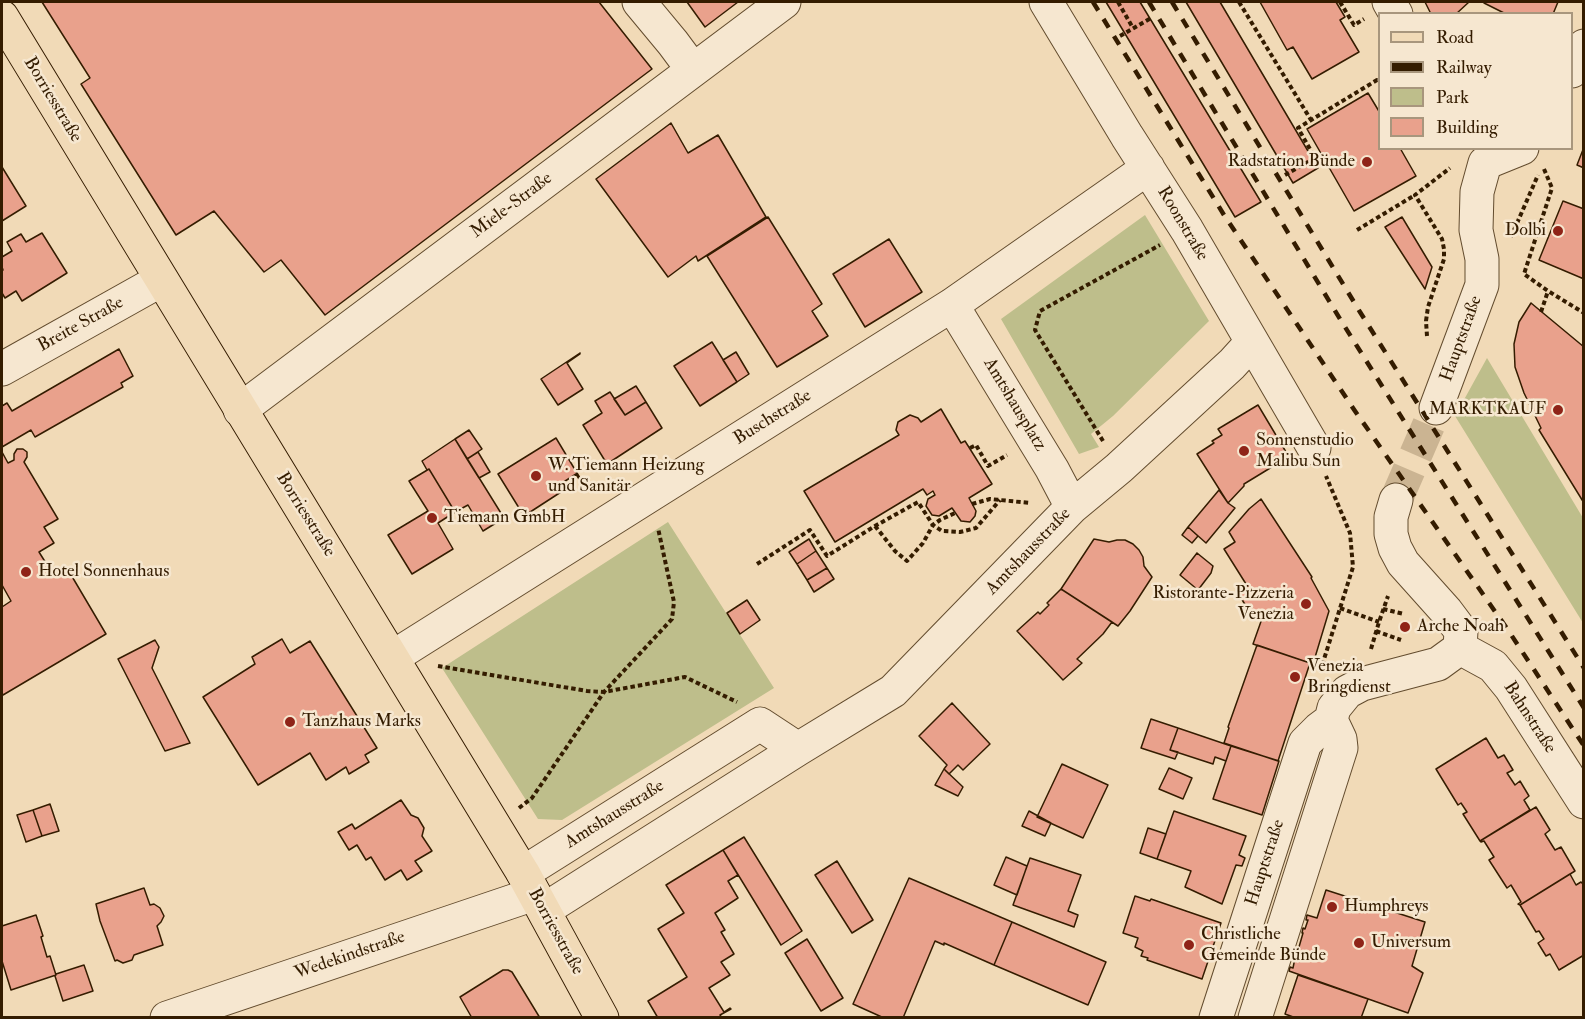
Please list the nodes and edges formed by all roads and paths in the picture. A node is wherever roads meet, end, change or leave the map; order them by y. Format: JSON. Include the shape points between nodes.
{"nodes":[{"id":1,"x":639,"y":2,"type":"edge"},
{"id":2,"x":784,"y":2,"type":"edge"},
{"id":3,"x":1046,"y":2,"type":"edge"},
{"id":4,"x":1118,"y":2,"type":"edge"},
{"id":5,"x":1239,"y":2,"type":"edge"},
{"id":6,"x":1340,"y":2,"type":"edge"},
{"id":7,"x":2,"y":17,"type":"edge"},
{"id":8,"x":1151,"y":18,"type":"dead end"},
{"id":9,"x":1354,"y":25,"type":"dead end"},
{"id":10,"x":1134,"y":28,"type":"junction"},
{"id":11,"x":1120,"y":36,"type":"dead end"},
{"id":12,"x":1584,"y":46,"type":"edge"},
{"id":13,"x":1573,"y":69,"type":"edge"},
{"id":14,"x":693,"y":70,"type":"junction"},
{"id":15,"x":1378,"y":80,"type":"edge"},
{"id":16,"x":1311,"y":120,"type":"junction"},
{"id":17,"x":1512,"y":150,"type":"edge"},
{"id":18,"x":1480,"y":156,"type":"edge"},
{"id":19,"x":1148,"y":168,"type":"junction"},
{"id":20,"x":1285,"y":176,"type":"dead end"},
{"id":21,"x":1415,"y":195,"type":"junction"},
{"id":22,"x":1187,"y":230,"type":"junction"},
{"id":23,"x":1357,"y":230,"type":"dead end"},
{"id":24,"x":1509,"y":240,"type":"dead end"},
{"id":25,"x":161,"y":280,"type":"junction"},
{"id":26,"x":1548,"y":291,"type":"junction"},
{"id":27,"x":952,"y":305,"type":"junction"},
{"id":28,"x":1541,"y":312,"type":"dead end"},
{"id":29,"x":1584,"y":313,"type":"edge"},
{"id":30,"x":1428,"y":339,"type":"dead end"},
{"id":31,"x":1252,"y":342,"type":"junction"},
{"id":32,"x":2,"y":369,"type":"edge"},
{"id":33,"x":1436,"y":408,"type":"tunnel mouth"},
{"id":34,"x":240,"y":410,"type":"junction"},
{"id":35,"x":970,"y":448,"type":"dead end"},
{"id":36,"x":1314,"y":448,"type":"joint"},
{"id":37,"x":988,"y":466,"type":"dead end"},
{"id":38,"x":1119,"y":468,"type":"junction"},
{"id":39,"x":651,"y":494,"type":"junction"},
{"id":40,"x":990,"y":499,"type":"dead end"},
{"id":41,"x":1000,"y":500,"type":"dead end"},
{"id":42,"x":1396,"y":500,"type":"tunnel mouth"},
{"id":43,"x":972,"y":504,"type":"dead end"},
{"id":44,"x":1072,"y":507,"type":"junction"},
{"id":45,"x":955,"y":513,"type":"dead end"},
{"id":46,"x":933,"y":525,"type":"junction"},
{"id":47,"x":875,"y":526,"type":"junction"},
{"id":48,"x":757,"y":564,"type":"dead end"},
{"id":49,"x":1389,"y":592,"type":"dead end"},
{"id":50,"x":1340,"y":608,"type":"junction"},
{"id":51,"x":1383,"y":609,"type":"junction"},
{"id":52,"x":1413,"y":618,"type":"dead end"},
{"id":53,"x":1378,"y":622,"type":"junction"},
{"id":54,"x":1376,"y":631,"type":"junction"},
{"id":55,"x":1409,"y":639,"type":"dead end"},
{"id":56,"x":1371,"y":648,"type":"dead end"},
{"id":57,"x":1460,"y":648,"type":"junction"},
{"id":58,"x":393,"y":657,"type":"junction"},
{"id":59,"x":1323,"y":663,"type":"dead end"},
{"id":60,"x":604,"y":692,"type":"junction"},
{"id":61,"x":1331,"y":720,"type":"junction"},
{"id":62,"x":760,"y":724,"type":"junction"},
{"id":63,"x":798,"y":749,"type":"junction"},
{"id":64,"x":1584,"y":802,"type":"edge"},
{"id":65,"x":494,"y":827,"type":"junction"},
{"id":66,"x":534,"y":892,"type":"junction"},
{"id":67,"x":167,"y":1017,"type":"edge"},
{"id":68,"x":602,"y":1017,"type":"edge"},
{"id":69,"x":1216,"y":1017,"type":"edge"},
{"id":70,"x":1255,"y":1017,"type":"edge"}],
"edges":[{"from":1,"to":14,"type":"street"},
{"from":2,"to":14,"type":"street","name":"Miele-Straße"},
{"from":3,"to":19,"type":"street","name":"Roonstraße"},
{"from":4,"to":10,"type":"path"},
{"from":5,"to":16,"type":"path"},
{"from":6,"to":9,"type":"path"},
{"from":7,"to":25,"type":"main road","name":"Borriesstraße"},
{"from":8,"to":10,"type":"path"},
{"from":10,"to":11,"type":"path"},
{"from":12,"to":13,"type":"street"},
{"from":14,"to":34,"type":"street","name":"Miele-Straße"},
{"from":15,"to":16,"type":"path"},
{"from":16,"to":20,"type":"path","via":[[1298,128],[1315,158]]},
{"from":17,"to":18,"type":"street"},
{"from":18,"to":21,"type":"path"},
{"from":18,"to":33,"type":"street","name":"Hauptstraße","via":[[1476,230],[1482,285]]},
{"from":19,"to":22,"type":"street","name":"Roonstraße"},
{"from":19,"to":27,"type":"street","name":"Buschstraße"},
{"from":21,"to":23,"type":"path"},
{"from":21,"to":30,"type":"path","via":[[1444,249],[1428,307]]},
{"from":22,"to":31,"type":"street","name":"Roonstraße"},
{"from":22,"to":38,"type":"path","via":[[1040,311],[1035,330]]},
{"from":24,"to":26,"type":"path","via":[[1543,165],[1552,188],[1524,274]]},
{"from":25,"to":32,"type":"street","name":"Breite Straße"},
{"from":25,"to":34,"type":"main road","name":"Borriesstraße"},
{"from":26,"to":28,"type":"path"},
{"from":26,"to":29,"type":"path"},
{"from":27,"to":39,"type":"street","name":"Buschstraße"},
{"from":27,"to":44,"type":"street","name":"Amtshausplatz"},
{"from":31,"to":36,"type":"street","name":"Roonstraße"},
{"from":31,"to":38,"type":"street","name":"Amtshausstraße"},
{"from":34,"to":58,"type":"main road","name":"Borriesstraße"},
{"from":35,"to":37,"type":"path","via":[[976,445]]},
{"from":36,"to":50,"type":"path","via":[[1350,533],[1353,567]]},
{"from":38,"to":44,"type":"street","name":"Amtshausstraße"},
{"from":39,"to":58,"type":"street","name":"Buschstraße"},
{"from":39,"to":60,"type":"path","via":[[674,602],[672,619]]},
{"from":40,"to":43,"type":"path"},
{"from":41,"to":46,"type":"path","via":[[976,528],[942,531]]},
{"from":42,"to":57,"type":"street","via":[[1391,517],[1395,548],[1403,563],[1461,631]]},
{"from":44,"to":63,"type":"street","name":"Amtshausstraße","via":[[893,691]]},
{"from":45,"to":46,"type":"path"},
{"from":46,"to":47,"type":"path","via":[[918,502]]},
{"from":46,"to":47,"type":"path","via":[[907,561]]},
{"from":47,"to":48,"type":"path","via":[[827,556],[810,530]]},
{"from":49,"to":51,"type":"path"},
{"from":50,"to":53,"type":"path"},
{"from":50,"to":59,"type":"path"},
{"from":51,"to":52,"type":"path"},
{"from":51,"to":53,"type":"path"},
{"from":53,"to":54,"type":"path"},
{"from":54,"to":55,"type":"path"},
{"from":54,"to":56,"type":"path"},
{"from":57,"to":61,"type":"street","name":"Hauptstraße","via":[[1438,664],[1362,684],[1347,692],[1334,708]]},
{"from":57,"to":64,"type":"street","name":"Bahnstraße","via":[[1493,666],[1511,688]]},
{"from":58,"to":60,"type":"path"},
{"from":58,"to":65,"type":"main road","name":"Borriesstraße"},
{"from":60,"to":62,"type":"path","via":[[685,678],[739,703]]},
{"from":60,"to":65,"type":"path","via":[[532,798]]},
{"from":61,"to":69,"type":"street","name":"Hauptstraße","via":[[1305,743]]},
{"from":61,"to":70,"type":"street","name":"Hauptstraße","via":[[1341,748]]},
{"from":62,"to":63,"type":"street"},
{"from":62,"to":66,"type":"street","name":"Amtshausstraße"},
{"from":63,"to":66,"type":"street","name":"Amtshausstraße"},
{"from":65,"to":66,"type":"main road","name":"Borriesstraße"},
{"from":66,"to":67,"type":"street","name":"Wedekindstraße"},
{"from":66,"to":68,"type":"main road","name":"Borriesstraße"}]}
